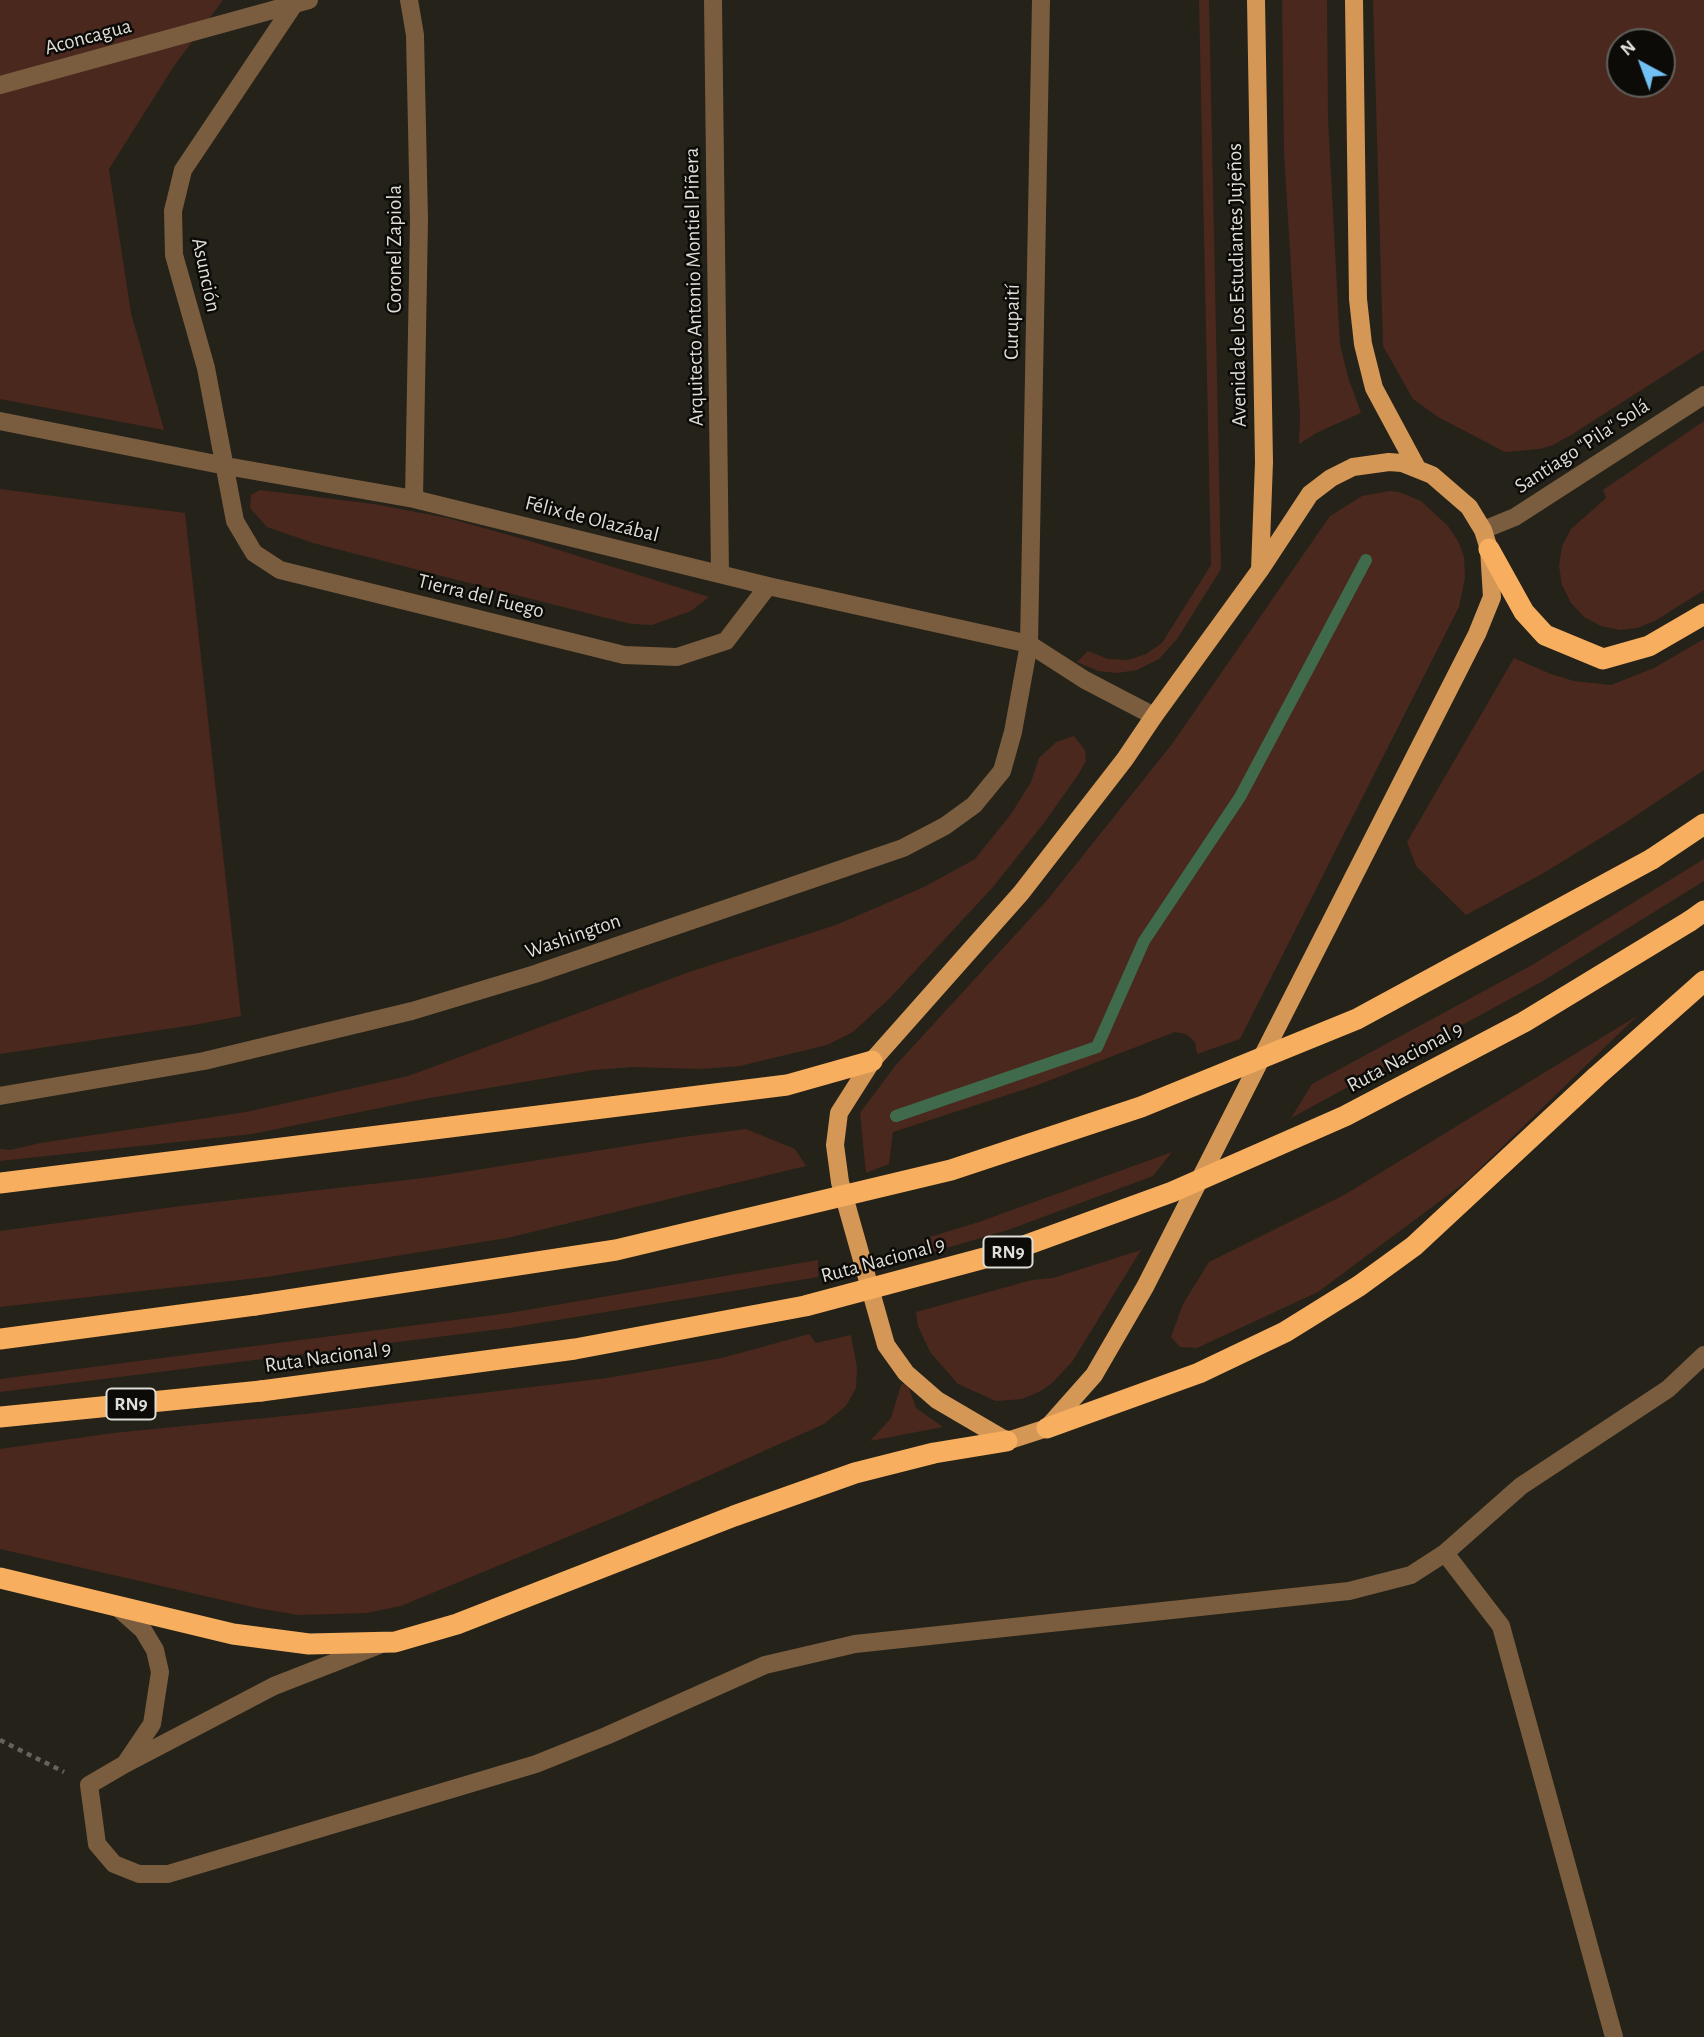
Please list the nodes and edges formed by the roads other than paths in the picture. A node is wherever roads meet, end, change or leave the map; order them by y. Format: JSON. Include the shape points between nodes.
{"nodes":[{"id":1,"x":410,"y":0,"type":"edge"},
{"id":2,"x":713,"y":0,"type":"edge"},
{"id":3,"x":1041,"y":0,"type":"edge"},
{"id":4,"x":1256,"y":0,"type":"edge"},
{"id":5,"x":1354,"y":0,"type":"edge"},
{"id":6,"x":300,"y":1,"type":"edge"},
{"id":7,"x":0,"y":85,"type":"edge"},
{"id":8,"x":1704,"y":395,"type":"edge"},
{"id":9,"x":0,"y":421,"type":"edge"},
{"id":10,"x":226,"y":466,"type":"junction"},
{"id":11,"x":1417,"y":468,"type":"junction"},
{"id":12,"x":414,"y":499,"type":"junction"},
{"id":13,"x":1486,"y":540,"type":"junction"},
{"id":14,"x":1260,"y":570,"type":"junction"},
{"id":15,"x":720,"y":573,"type":"junction"},
{"id":16,"x":768,"y":586,"type":"junction"},
{"id":17,"x":1704,"y":614,"type":"edge"},
{"id":18,"x":1029,"y":644,"type":"junction"},
{"id":19,"x":1153,"y":716,"type":"junction"},
{"id":20,"x":1704,"y":824,"type":"edge"},
{"id":21,"x":1697,"y":916,"type":"edge"},
{"id":22,"x":1704,"y":981,"type":"edge"},
{"id":23,"x":872,"y":1061,"type":"junction"},
{"id":24,"x":0,"y":1096,"type":"edge"},
{"id":25,"x":0,"y":1182,"type":"edge"},
{"id":26,"x":0,"y":1339,"type":"edge"},
{"id":27,"x":1704,"y":1354,"type":"edge"},
{"id":28,"x":0,"y":1417,"type":"edge"},
{"id":29,"x":1047,"y":1428,"type":"junction"},
{"id":30,"x":1007,"y":1441,"type":"junction"},
{"id":31,"x":1446,"y":1553,"type":"junction"},
{"id":32,"x":0,"y":1578,"type":"edge"},
{"id":33,"x":117,"y":1607,"type":"junction"},
{"id":34,"x":388,"y":1642,"type":"junction"},
{"id":35,"x":125,"y":1764,"type":"junction"},
{"id":36,"x":1614,"y":2037,"type":"edge"}],
"edges":[{"from":1,"to":12,"type":"street","name":"Coronel Zapiola","via":[[415,35],[419,220]]},
{"from":2,"to":15,"type":"street","name":"Arquitecto Antonio Montiel Piñera"},
{"from":3,"to":18,"type":"street","name":"Curupaití"},
{"from":4,"to":14,"type":"main road","name":"Avenida de Los Estudiantes Jujeños","via":[[1264,462]]},
{"from":5,"to":11,"type":"main road","via":[[1358,299],[1363,344],[1374,388]]},
{"from":6,"to":7,"type":"street","name":"Aconcagua"},
{"from":6,"to":10,"type":"street","name":"Asunción","via":[[183,170],[173,211],[174,255],[206,368]]},
{"from":8,"to":13,"type":"street","name":"Santiago \"Pila\" Solá"},
{"from":9,"to":10,"type":"street","name":"Félix de Olazábal"},
{"from":10,"to":12,"type":"street","name":"Félix de Olazábal"},
{"from":10,"to":16,"type":"street","name":"Tierra del Fuego","via":[[234,521],[254,553],[280,570],[624,655],[677,657],[726,641]]},
{"from":11,"to":13,"type":"main road","via":[[1432,475],[1468,507]]},
{"from":11,"to":14,"type":"main road","via":[[1389,462],[1353,467],[1331,478],[1310,494]]},
{"from":12,"to":15,"type":"street","name":"Félix de Olazábal"},
{"from":13,"to":17,"type":"highway","via":[[1524,612],[1545,635],[1603,659],[1649,646]]},
{"from":13,"to":29,"type":"main road","via":[[1492,597],[1477,634],[1145,1287],[1094,1375]]},
{"from":14,"to":19,"type":"main road"},
{"from":15,"to":16,"type":"street","name":"Félix de Olazábal"},
{"from":16,"to":18,"type":"street","name":"Félix de Olazábal"},
{"from":18,"to":19,"type":"street","name":"Félix de Olazábal"},
{"from":18,"to":24,"type":"street","name":"Washington","via":[[1002,771],[974,805],[903,848],[535,974],[412,1011],[205,1061]]},
{"from":19,"to":23,"type":"main road","via":[[1021,893]]},
{"from":20,"to":26,"type":"highway","bridge":true,"via":[[1652,859],[1357,1018],[1141,1107],[951,1170],[616,1250]]},
{"from":21,"to":28,"type":"highway","name":"Ruta Nacional 9","number":"RN9","bridge":true,"via":[[1524,1022],[1345,1116],[1172,1192],[1007,1252],[792,1309],[575,1349],[261,1391]]},
{"from":22,"to":29,"type":"highway","via":[[1414,1246],[1359,1286],[1285,1332],[1199,1373]]},
{"from":23,"to":25,"type":"highway","via":[[787,1085]]},
{"from":23,"to":30,"type":"main road","via":[[839,1114],[835,1145],[840,1182],[886,1345],[906,1373],[937,1400]]},
{"from":27,"to":31,"type":"street","via":[[1668,1389],[1521,1486]]},
{"from":29,"to":30,"type":"main road"},
{"from":30,"to":34,"type":"highway","via":[[855,1473],[457,1624]]},
{"from":31,"to":35,"type":"street","via":[[1411,1575],[1349,1591],[855,1644],[765,1665],[536,1764],[168,1874],[139,1874],[114,1864],[97,1844],[89,1785]]},
{"from":31,"to":36,"type":"street","via":[[1501,1626]]},
{"from":32,"to":33,"type":"highway"},
{"from":33,"to":34,"type":"highway","via":[[233,1634],[296,1642]]},
{"from":33,"to":35,"type":"street","via":[[142,1630],[155,1650],[160,1672],[152,1724]]},
{"from":34,"to":35,"type":"street","via":[[274,1686]]}]}
